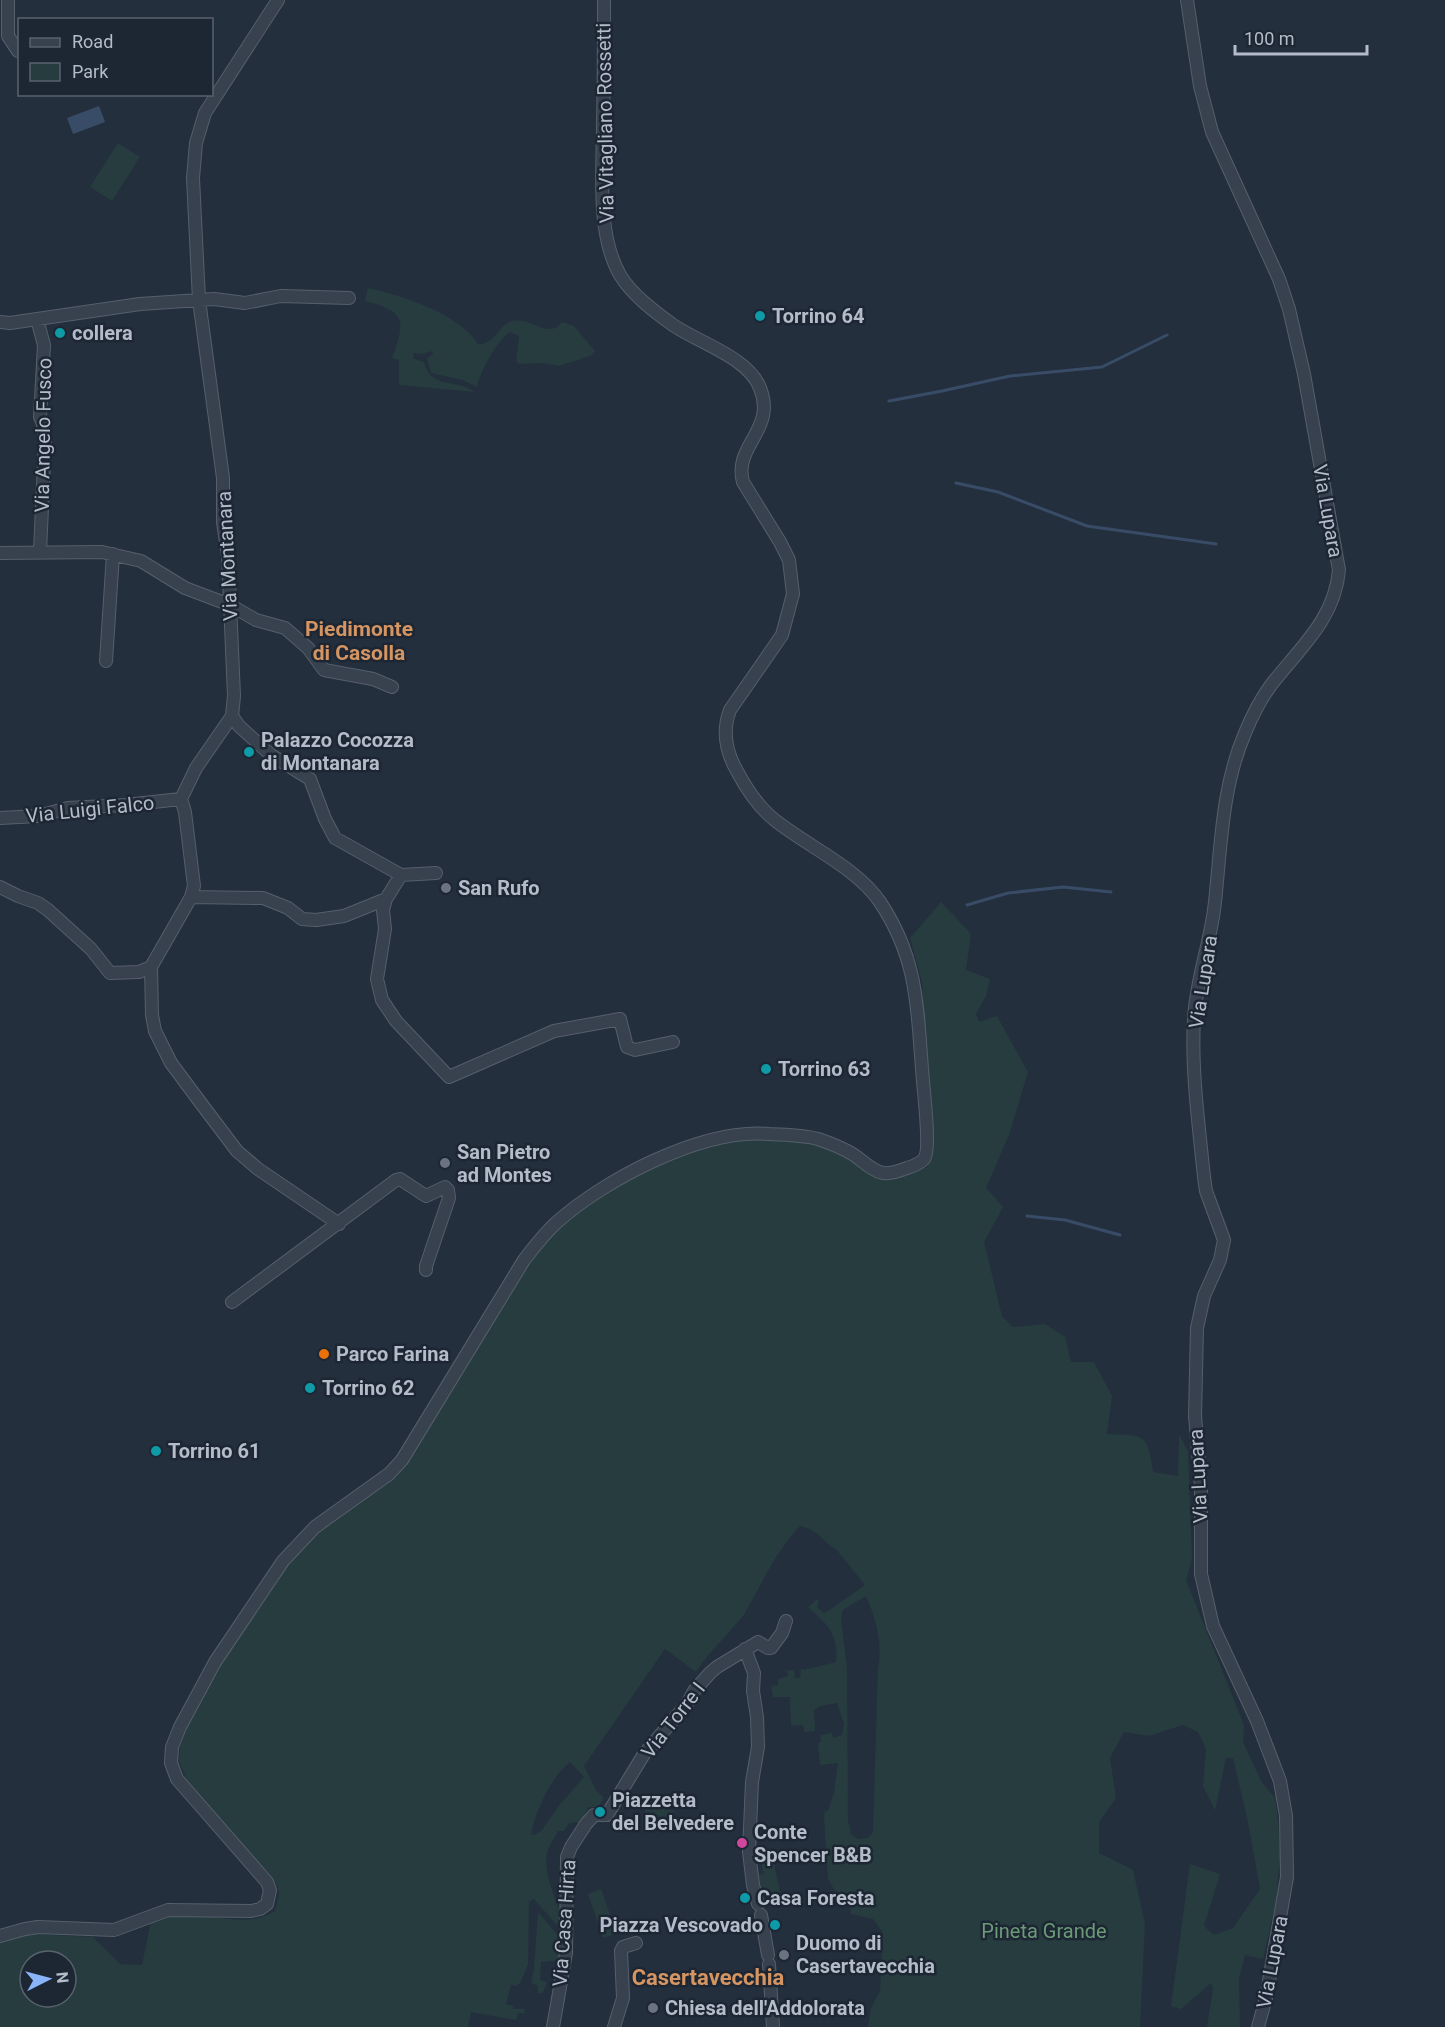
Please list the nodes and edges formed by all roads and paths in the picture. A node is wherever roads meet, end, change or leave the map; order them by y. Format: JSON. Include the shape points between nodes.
{"nodes":[{"id":1,"x":8,"y":0,"type":"edge"},
{"id":2,"x":278,"y":0,"type":"edge"},
{"id":3,"x":604,"y":0,"type":"edge"},
{"id":4,"x":1187,"y":0,"type":"edge"},
{"id":5,"x":18,"y":51,"type":"edge"},
{"id":6,"x":349,"y":298,"type":"dead end"},
{"id":7,"x":199,"y":300,"type":"junction"},
{"id":8,"x":37,"y":319,"type":"junction"},
{"id":9,"x":0,"y":322,"type":"edge"},
{"id":10,"x":40,"y":552,"type":"junction"},
{"id":11,"x":0,"y":553,"type":"edge"},
{"id":12,"x":113,"y":554,"type":"junction"},
{"id":13,"x":230,"y":605,"type":"junction"},
{"id":14,"x":106,"y":660,"type":"dead end"},
{"id":15,"x":392,"y":687,"type":"dead end"},
{"id":16,"x":232,"y":716,"type":"junction"},
{"id":17,"x":181,"y":799,"type":"junction"},
{"id":18,"x":0,"y":818,"type":"edge"},
{"id":19,"x":436,"y":873,"type":"dead end"},
{"id":20,"x":401,"y":875,"type":"junction"},
{"id":21,"x":0,"y":887,"type":"edge"},
{"id":22,"x":191,"y":897,"type":"junction"},
{"id":23,"x":386,"y":899,"type":"junction"},
{"id":24,"x":151,"y":968,"type":"junction"},
{"id":25,"x":673,"y":1042,"type":"dead end"},
{"id":26,"x":339,"y":1224,"type":"junction"},
{"id":27,"x":426,"y":1270,"type":"dead end"},
{"id":28,"x":232,"y":1302,"type":"dead end"},
{"id":29,"x":786,"y":1621,"type":"dead end"},
{"id":30,"x":745,"y":1649,"type":"junction"},
{"id":31,"x":586,"y":1824,"type":"joint"},
{"id":32,"x":0,"y":1936,"type":"edge"},
{"id":33,"x":636,"y":1943,"type":"dead end"},
{"id":34,"x":553,"y":2027,"type":"edge"},
{"id":35,"x":614,"y":2027,"type":"edge"},
{"id":36,"x":773,"y":2027,"type":"edge"},
{"id":37,"x":1258,"y":2027,"type":"edge"}],
"edges":[{"from":1,"to":5,"type":"street","via":[[8,36]]},
{"from":2,"to":7,"type":"street","name":"Via Montanara","via":[[205,112],[196,143],[193,190]]},
{"from":3,"to":32,"type":"street","name":"Via Vitagliano Rossetti","via":[[602,188],[608,247],[621,277],[640,299],[675,326],[734,359],[749,371],[764,398],[763,420],[744,455],[741,473],[789,560],[793,594],[782,635],[728,715],[728,753],[766,812],[867,885],[900,936],[915,991],[926,1154],[918,1164],[884,1173],[816,1138],[738,1133],[686,1147],[602,1187],[556,1223],[524,1260],[402,1460],[390,1474],[315,1527],[283,1561],[215,1662],[180,1727],[171,1763],[177,1779],[267,1882],[267,1904],[251,1911],[168,1910],[114,1930],[38,1927]]},
{"from":4,"to":37,"type":"street","name":"Via Lupara","via":[[1200,86],[1212,132],[1289,309],[1339,570],[1335,594],[1318,628],[1267,692],[1237,754],[1194,1017],[1204,1178],[1224,1240],[1197,1328],[1195,1416],[1201,1574],[1213,1626],[1280,1781],[1286,1816],[1287,1876]]},
{"from":6,"to":7,"type":"street","via":[[281,296],[245,303]]},
{"from":7,"to":8,"type":"street"},
{"from":7,"to":13,"type":"street","name":"Via Montanara","via":[[223,478]]},
{"from":8,"to":9,"type":"street"},
{"from":8,"to":10,"type":"street","name":"Via Angelo Fusco","via":[[44,345]]},
{"from":10,"to":11,"type":"street"},
{"from":10,"to":12,"type":"street"},
{"from":12,"to":13,"type":"street","via":[[141,561],[185,588]]},
{"from":12,"to":14,"type":"street"},
{"from":13,"to":15,"type":"street","via":[[256,620],[285,628],[308,648],[324,670],[373,679]]},
{"from":13,"to":16,"type":"street","name":"Via Montanara"},
{"from":16,"to":17,"type":"street","via":[[196,768]]},
{"from":16,"to":20,"type":"street","via":[[271,755],[310,779],[335,838]]},
{"from":17,"to":18,"type":"street","name":"Via Luigi Falco"},
{"from":17,"to":22,"type":"street","via":[[194,886]]},
{"from":19,"to":20,"type":"street"},
{"from":20,"to":23,"type":"street"},
{"from":21,"to":24,"type":"street","via":[[48,910],[91,949],[110,973]]},
{"from":22,"to":23,"type":"street","via":[[263,898],[288,908],[302,919],[316,920],[344,916]]},
{"from":22,"to":24,"type":"street"},
{"from":23,"to":25,"type":"street","via":[[377,980],[382,1000],[396,1021],[449,1077],[554,1031],[620,1019],[627,1047],[635,1050]]},
{"from":24,"to":26,"type":"street","via":[[152,1015],[171,1063],[237,1151]]},
{"from":26,"to":27,"type":"street","via":[[396,1180],[404,1180],[426,1196],[445,1187],[449,1198]]},
{"from":26,"to":28,"type":"street"},
{"from":29,"to":30,"type":"street","via":[[771,1648],[760,1642]]},
{"from":30,"to":31,"type":"street","name":"Via Torre I","via":[[717,1667],[694,1691],[644,1754],[608,1815],[594,1815]]},
{"from":30,"to":36,"type":"street","via":[[754,1673],[758,1747],[748,1852],[768,1960]]},
{"from":31,"to":34,"type":"street","name":"Via Casa Hirta","via":[[567,1857],[566,1953]]},
{"from":33,"to":35,"type":"street","via":[[621,1951],[622,1998]]}]}
